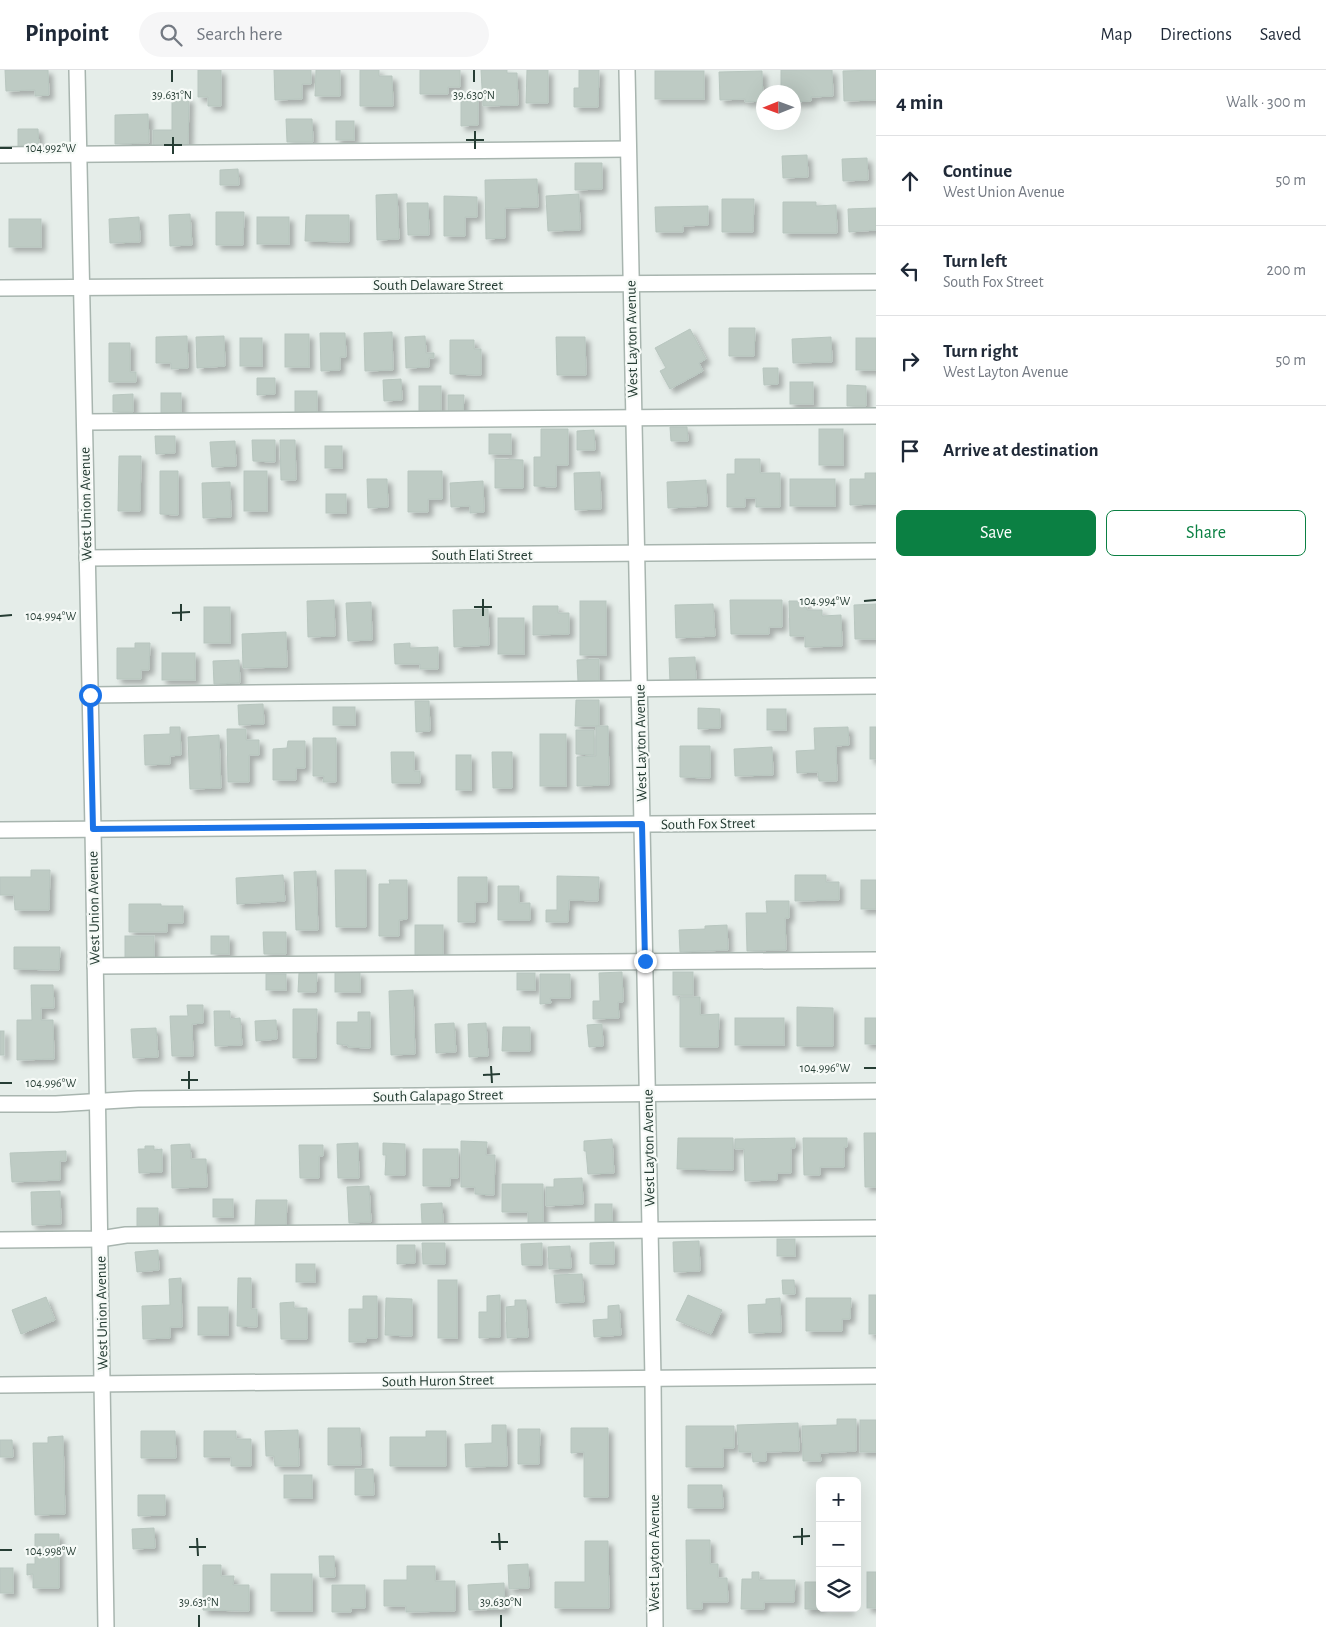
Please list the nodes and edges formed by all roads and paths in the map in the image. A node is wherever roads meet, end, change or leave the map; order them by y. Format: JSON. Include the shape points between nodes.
{"nodes":[{"id":1,"x":78,"y":70,"type":"edge"},
{"id":2,"x":627,"y":70,"type":"edge"},
{"id":3,"x":628,"y":149,"type":"junction"},
{"id":4,"x":79,"y":154,"type":"junction"},
{"id":5,"x":0,"y":155,"type":"edge"},
{"id":6,"x":876,"y":282,"type":"edge"},
{"id":7,"x":631,"y":283,"type":"junction"},
{"id":8,"x":82,"y":287,"type":"junction"},
{"id":9,"x":0,"y":288,"type":"edge"},
{"id":10,"x":876,"y":416,"type":"edge"},
{"id":11,"x":634,"y":419,"type":"junction"},
{"id":12,"x":85,"y":422,"type":"junction"},
{"id":13,"x":876,"y":551,"type":"edge"},
{"id":14,"x":637,"y":553,"type":"junction"},
{"id":15,"x":87,"y":558,"type":"junction"},
{"id":16,"x":876,"y":686,"type":"edge"},
{"id":17,"x":639,"y":690,"type":"junction"},
{"id":18,"x":90,"y":695,"type":"junction"},
{"id":19,"x":876,"y":822,"type":"edge"},
{"id":20,"x":642,"y":824,"type":"junction"},
{"id":21,"x":93,"y":829,"type":"junction"},
{"id":22,"x":0,"y":830,"type":"edge"},
{"id":23,"x":876,"y":960,"type":"edge"},
{"id":24,"x":645,"y":961,"type":"junction"},
{"id":25,"x":95,"y":966,"type":"junction"},
{"id":26,"x":876,"y":1091,"type":"edge"},
{"id":27,"x":648,"y":1093,"type":"junction"},
{"id":28,"x":97,"y":1101,"type":"junction"},
{"id":29,"x":0,"y":1104,"type":"edge"},
{"id":30,"x":876,"y":1228,"type":"edge"},
{"id":31,"x":650,"y":1231,"type":"junction"},
{"id":32,"x":100,"y":1239,"type":"junction"},
{"id":33,"x":0,"y":1240,"type":"edge"},
{"id":34,"x":876,"y":1376,"type":"edge"},
{"id":35,"x":653,"y":1379,"type":"junction"},
{"id":36,"x":103,"y":1384,"type":"junction"},
{"id":37,"x":0,"y":1385,"type":"edge"},
{"id":38,"x":106,"y":1627,"type":"edge"},
{"id":39,"x":655,"y":1627,"type":"edge"}],
"edges":[{"from":1,"to":4,"type":"street","name":"West Union Avenue"},
{"from":2,"to":3,"type":"street","name":"West Layton Avenue"},
{"from":3,"to":4,"type":"street"},
{"from":3,"to":7,"type":"street","name":"West Layton Avenue"},
{"from":4,"to":5,"type":"street"},
{"from":4,"to":8,"type":"street","name":"West Union Avenue"},
{"from":6,"to":7,"type":"street","name":"South Delaware Street"},
{"from":7,"to":8,"type":"street","name":"South Delaware Street"},
{"from":7,"to":11,"type":"street","name":"West Layton Avenue"},
{"from":8,"to":9,"type":"street","name":"South Delaware Street"},
{"from":8,"to":12,"type":"street","name":"West Union Avenue"},
{"from":10,"to":11,"type":"street"},
{"from":11,"to":12,"type":"street"},
{"from":11,"to":14,"type":"street","name":"West Layton Avenue"},
{"from":12,"to":15,"type":"street","name":"West Union Avenue"},
{"from":13,"to":14,"type":"street","name":"South Elati Street"},
{"from":14,"to":15,"type":"street","name":"South Elati Street"},
{"from":14,"to":17,"type":"street","name":"West Layton Avenue"},
{"from":15,"to":18,"type":"street","name":"West Union Avenue"},
{"from":16,"to":17,"type":"street"},
{"from":17,"to":18,"type":"street"},
{"from":17,"to":20,"type":"street","name":"West Layton Avenue"},
{"from":18,"to":21,"type":"street","name":"West Union Avenue"},
{"from":19,"to":20,"type":"street","name":"South Fox Street"},
{"from":20,"to":21,"type":"street","name":"South Fox Street"},
{"from":20,"to":24,"type":"street","name":"West Layton Avenue"},
{"from":21,"to":22,"type":"street","name":"South Fox Street"},
{"from":21,"to":25,"type":"street","name":"West Union Avenue"},
{"from":23,"to":24,"type":"street"},
{"from":24,"to":25,"type":"street"},
{"from":24,"to":27,"type":"street","name":"West Layton Avenue"},
{"from":25,"to":28,"type":"street","name":"West Union Avenue"},
{"from":26,"to":27,"type":"street","name":"South Galapago Street"},
{"from":27,"to":28,"type":"street","name":"South Galapago Street"},
{"from":27,"to":31,"type":"street","name":"West Layton Avenue"},
{"from":28,"to":29,"type":"street","name":"South Galapago Street"},
{"from":28,"to":32,"type":"street","name":"West Union Avenue"},
{"from":30,"to":31,"type":"street"},
{"from":31,"to":32,"type":"street","via":[[126,1235]]},
{"from":31,"to":35,"type":"street","name":"West Layton Avenue"},
{"from":32,"to":33,"type":"street"},
{"from":32,"to":36,"type":"street","name":"West Union Avenue"},
{"from":34,"to":35,"type":"street","name":"South Huron Street"},
{"from":35,"to":36,"type":"street","name":"South Huron Street"},
{"from":35,"to":39,"type":"street","name":"West Layton Avenue"},
{"from":36,"to":37,"type":"street","name":"South Huron Street"},
{"from":36,"to":38,"type":"street","name":"West Union Avenue"}]}
